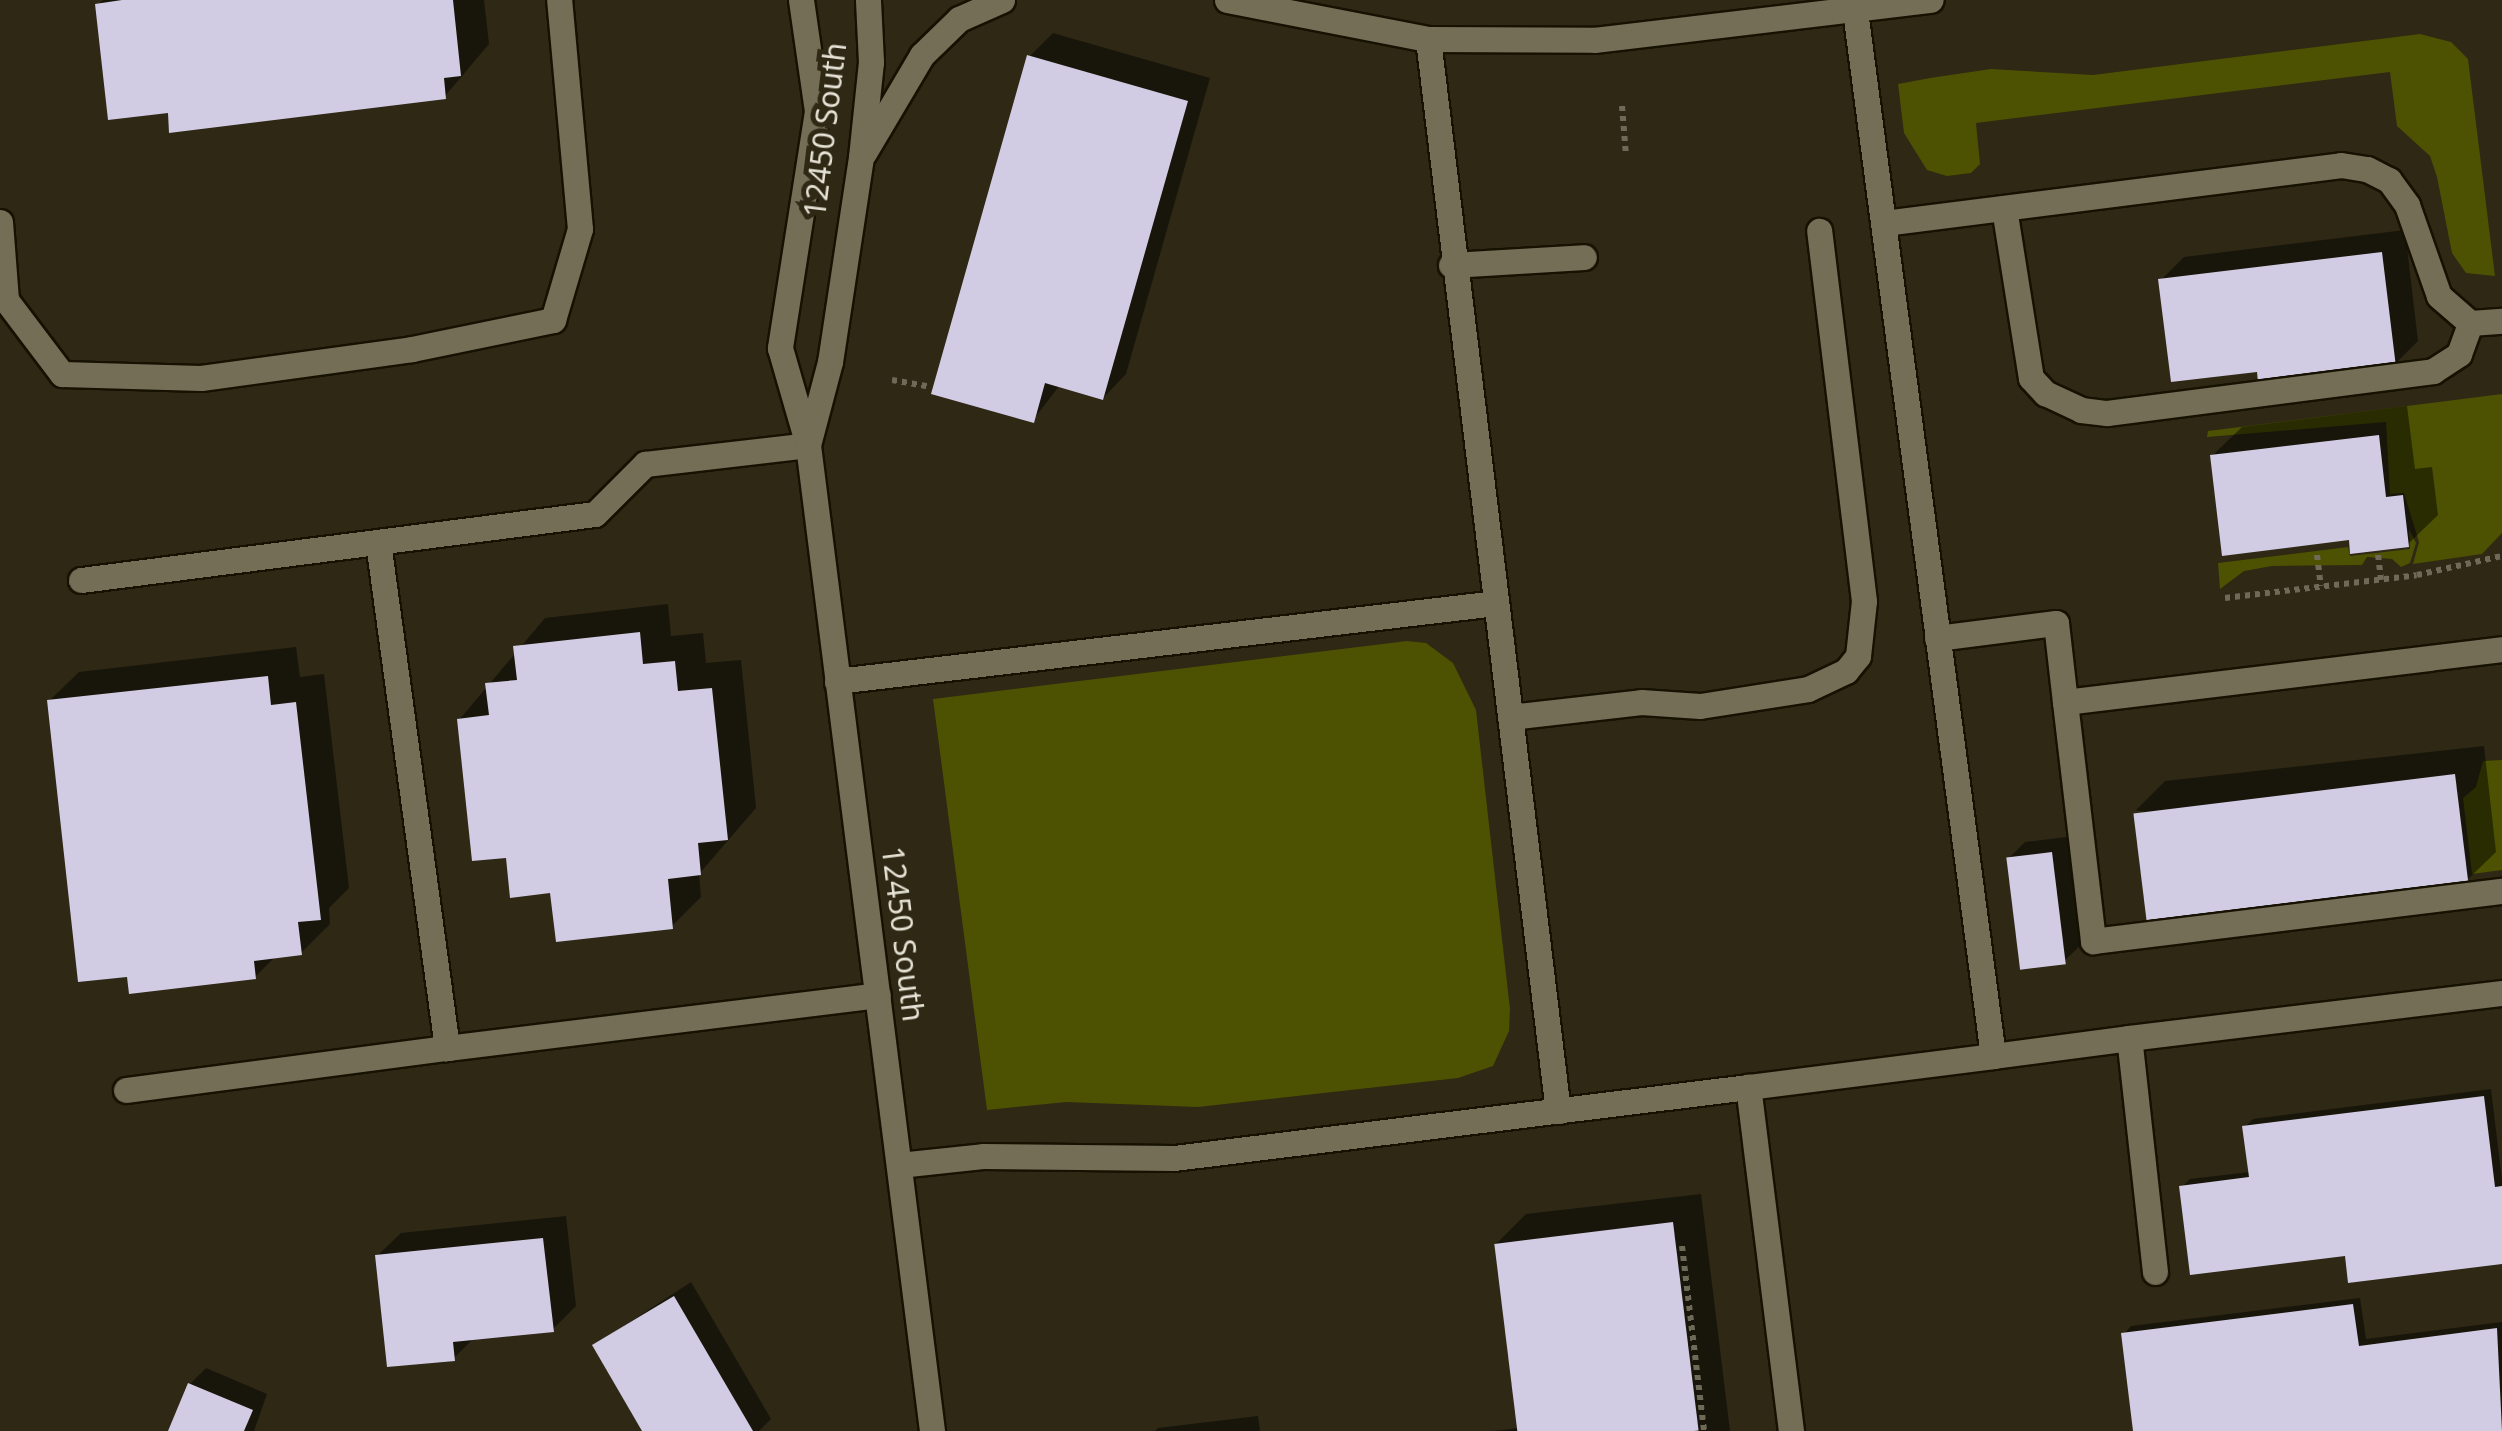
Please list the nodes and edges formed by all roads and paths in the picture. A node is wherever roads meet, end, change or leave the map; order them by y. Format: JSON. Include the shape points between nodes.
{"nodes":[{"id":1,"x":559,"y":0,"type":"edge"},
{"id":2,"x":801,"y":0,"type":"edge"},
{"id":3,"x":868,"y":0,"type":"edge"},
{"id":4,"x":1002,"y":0,"type":"edge"},
{"id":5,"x":1227,"y":0,"type":"edge"},
{"id":6,"x":1931,"y":0,"type":"edge"},
{"id":7,"x":1855,"y":11,"type":"junction"},
{"id":8,"x":1428,"y":40,"type":"junction"},
{"id":9,"x":1622,"y":106,"type":"dead end"},
{"id":10,"x":1626,"y":156,"type":"dead end"},
{"id":11,"x":861,"y":157,"type":"junction"},
{"id":12,"x":2004,"y":208,"type":"junction"},
{"id":13,"x":0,"y":222,"type":"edge"},
{"id":14,"x":1884,"y":223,"type":"junction"},
{"id":15,"x":1819,"y":231,"type":"dead end"},
{"id":16,"x":1584,"y":257,"type":"dead end"},
{"id":17,"x":1451,"y":264,"type":"junction"},
{"id":18,"x":2502,"y":321,"type":"edge"},
{"id":19,"x":2470,"y":324,"type":"junction"},
{"id":20,"x":892,"y":380,"type":"dead end"},
{"id":21,"x":927,"y":386,"type":"dead end"},
{"id":22,"x":808,"y":445,"type":"junction"},
{"id":23,"x":378,"y":542,"type":"junction"},
{"id":24,"x":2317,"y":555,"type":"dead end"},
{"id":25,"x":2378,"y":555,"type":"dead end"},
{"id":26,"x":2502,"y":556,"type":"edge"},
{"id":27,"x":82,"y":580,"type":"dead end"},
{"id":28,"x":2380,"y":580,"type":"junction"},
{"id":29,"x":2321,"y":586,"type":"junction"},
{"id":30,"x":2225,"y":598,"type":"dead end"},
{"id":31,"x":1496,"y":604,"type":"junction"},
{"id":32,"x":1937,"y":638,"type":"junction"},
{"id":33,"x":2502,"y":649,"type":"edge"},
{"id":34,"x":837,"y":682,"type":"junction"},
{"id":35,"x":2065,"y":702,"type":"junction"},
{"id":36,"x":1510,"y":717,"type":"junction"},
{"id":37,"x":2502,"y":891,"type":"edge"},
{"id":38,"x":2502,"y":993,"type":"edge"},
{"id":39,"x":878,"y":995,"type":"junction"},
{"id":40,"x":2129,"y":1038,"type":"junction"},
{"id":41,"x":446,"y":1048,"type":"junction"},
{"id":42,"x":1992,"y":1056,"type":"junction"},
{"id":43,"x":1748,"y":1088,"type":"junction"},
{"id":44,"x":126,"y":1090,"type":"dead end"},
{"id":45,"x":1558,"y":1111,"type":"junction"},
{"id":46,"x":898,"y":1165,"type":"junction"},
{"id":47,"x":1682,"y":1246,"type":"dead end"},
{"id":48,"x":2155,"y":1272,"type":"dead end"},
{"id":49,"x":932,"y":1431,"type":"edge"},
{"id":50,"x":1704,"y":1431,"type":"edge"},
{"id":51,"x":1790,"y":1431,"type":"edge"}],
"edges":[{"from":1,"to":13,"type":"street","via":[[580,229],[552,320],[412,349],[200,378],[62,374],[6,300]]},
{"from":2,"to":22,"type":"street","name":"12450 South","via":[[817,111],[780,348]]},
{"from":3,"to":11,"type":"street","name":"12450 South","via":[[871,62]]},
{"from":4,"to":11,"type":"street","via":[[959,19],[922,55]]},
{"from":5,"to":8,"type":"street"},
{"from":6,"to":7,"type":"street"},
{"from":7,"to":8,"type":"street","via":[[1594,40]]},
{"from":7,"to":14,"type":"street"},
{"from":8,"to":17,"type":"street"},
{"from":9,"to":10,"type":"path"},
{"from":11,"to":22,"type":"street","name":"12450 South","via":[[830,362]]},
{"from":12,"to":14,"type":"street"},
{"from":12,"to":19,"type":"street","via":[[2340,165],[2367,169],[2389,180],[2407,206],[2439,296]]},
{"from":12,"to":19,"type":"street","via":[[2031,378],[2045,393],[2081,410],[2107,413],[2410,376],[2448,365]]},
{"from":14,"to":32,"type":"street"},
{"from":15,"to":36,"type":"street","via":[[1864,602],[1858,656],[1846,671],[1808,690],[1700,706],[1640,702]]},
{"from":16,"to":17,"type":"street"},
{"from":17,"to":31,"type":"street"},
{"from":18,"to":19,"type":"street"},
{"from":20,"to":21,"type":"path"},
{"from":22,"to":23,"type":"street","via":[[645,464],[595,514]]},
{"from":22,"to":34,"type":"street","name":"12450 South"},
{"from":23,"to":27,"type":"street"},
{"from":23,"to":41,"type":"street"},
{"from":24,"to":29,"type":"path"},
{"from":25,"to":28,"type":"path"},
{"from":26,"to":28,"type":"path"},
{"from":28,"to":29,"type":"path"},
{"from":29,"to":30,"type":"path"},
{"from":31,"to":34,"type":"street"},
{"from":31,"to":36,"type":"street"},
{"from":32,"to":35,"type":"street","via":[[2056,624]]},
{"from":32,"to":42,"type":"street"},
{"from":33,"to":35,"type":"street"},
{"from":34,"to":39,"type":"street","name":"12450 South"},
{"from":35,"to":37,"type":"street","via":[[2092,941]]},
{"from":36,"to":45,"type":"street"},
{"from":38,"to":40,"type":"street"},
{"from":39,"to":41,"type":"street"},
{"from":39,"to":46,"type":"street","name":"12450 South"},
{"from":40,"to":42,"type":"street"},
{"from":40,"to":48,"type":"street"},
{"from":41,"to":44,"type":"street"},
{"from":42,"to":43,"type":"street"},
{"from":43,"to":45,"type":"street"},
{"from":43,"to":51,"type":"street"},
{"from":45,"to":46,"type":"street","via":[[1174,1158],[983,1156]]},
{"from":46,"to":49,"type":"street","name":"12450 South"},
{"from":47,"to":50,"type":"path"}]}
